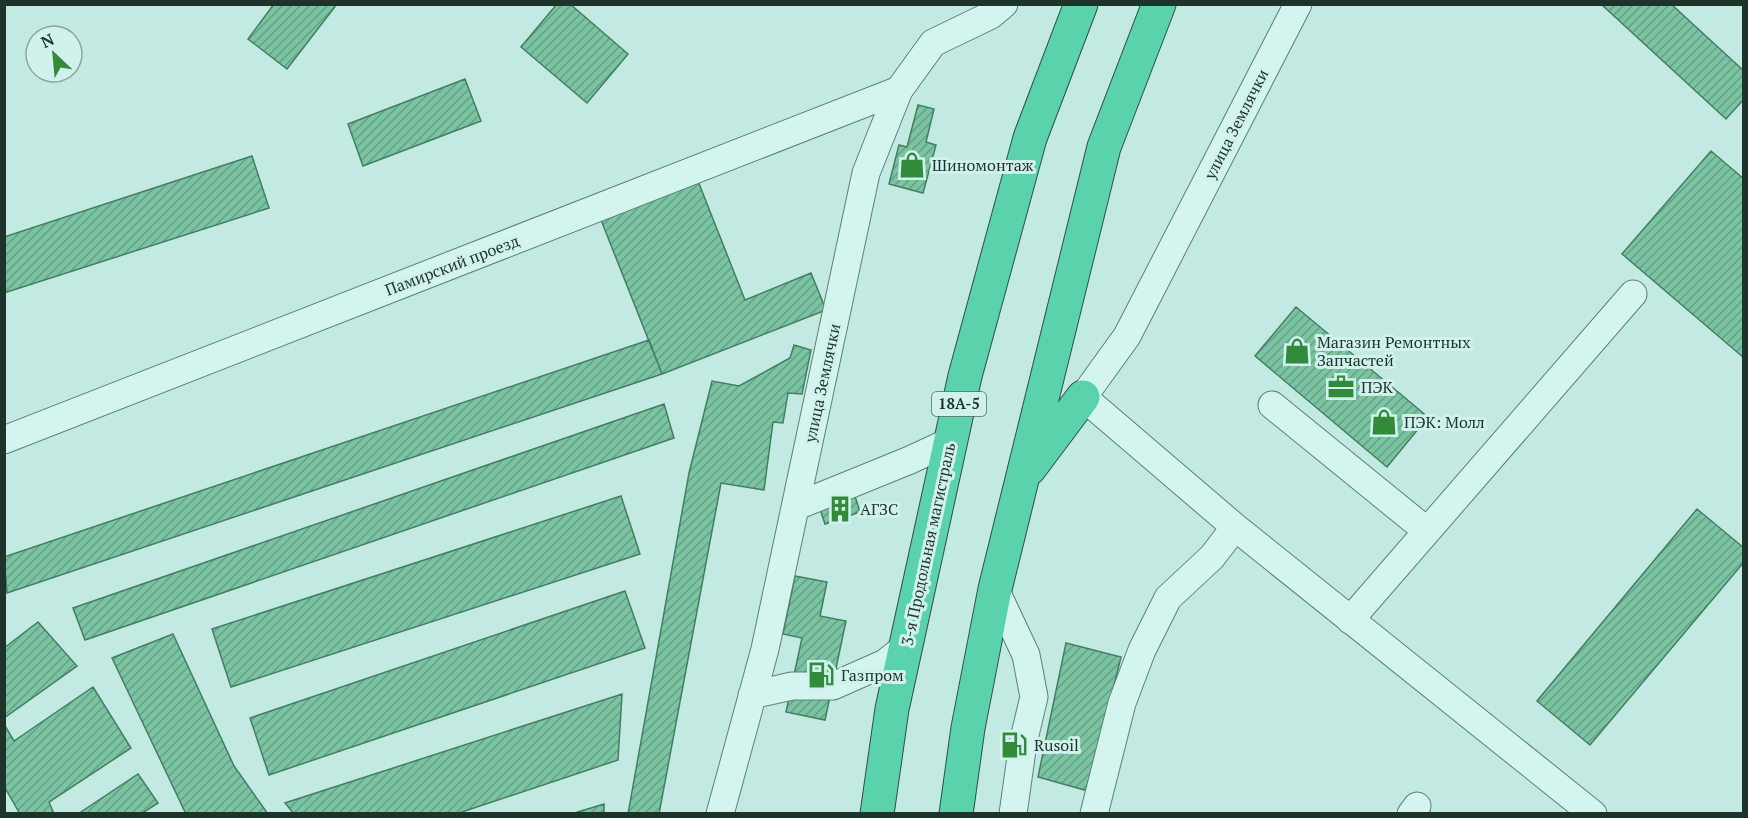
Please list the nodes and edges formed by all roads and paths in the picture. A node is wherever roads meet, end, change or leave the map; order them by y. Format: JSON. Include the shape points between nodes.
{"nodes":[{"id":1,"x":1004,"y":4,"type":"edge"},
{"id":2,"x":1081,"y":4,"type":"edge"},
{"id":3,"x":1159,"y":4,"type":"edge"},
{"id":4,"x":1298,"y":4,"type":"edge"},
{"id":5,"x":899,"y":90,"type":"junction"},
{"id":6,"x":1633,"y":294,"type":"dead end"},
{"id":7,"x":1083,"y":397,"type":"junction"},
{"id":8,"x":1272,"y":405,"type":"dead end"},
{"id":9,"x":4,"y":440,"type":"edge"},
{"id":10,"x":951,"y":441,"type":"junction"},
{"id":11,"x":1021,"y":480,"type":"junction"},
{"id":12,"x":797,"y":506,"type":"junction"},
{"id":13,"x":1235,"y":527,"type":"junction"},
{"id":14,"x":1427,"y":531,"type":"junction"},
{"id":15,"x":995,"y":590,"type":"junction"},
{"id":16,"x":1350,"y":620,"type":"junction"},
{"id":17,"x":905,"y":647,"type":"junction"},
{"id":18,"x":752,"y":695,"type":"junction"},
{"id":19,"x":720,"y":813,"type":"edge"},
{"id":20,"x":877,"y":813,"type":"edge"},
{"id":21,"x":956,"y":813,"type":"edge"},
{"id":22,"x":1013,"y":813,"type":"edge"},
{"id":23,"x":1094,"y":813,"type":"edge"},
{"id":24,"x":1593,"y":813,"type":"edge"}],
"edges":[{"from":1,"to":5,"type":"street","name":"улица Землячки","via":[[991,15],[933,43]]},
{"from":2,"to":10,"type":"highway","name":"3-я Продольная магистраль","number":"18А-5","via":[[1030,138]]},
{"from":3,"to":11,"type":"highway","via":[[1104,147]]},
{"from":4,"to":7,"type":"street","name":"улица Землячки","via":[[1127,336]]},
{"from":5,"to":9,"type":"street","name":"Памирский проезд"},
{"from":5,"to":12,"type":"street","name":"улица Землячки","via":[[866,172]]},
{"from":6,"to":14,"type":"street"},
{"from":7,"to":11,"type":"highway"},
{"from":7,"to":13,"type":"street"},
{"from":8,"to":14,"type":"street"},
{"from":10,"to":12,"type":"street"},
{"from":10,"to":17,"type":"highway","name":"3-я Продольная магистраль","number":"18А-5"},
{"from":11,"to":15,"type":"highway"},
{"from":12,"to":18,"type":"street","name":"улица Землячки"},
{"from":13,"to":16,"type":"street"},
{"from":13,"to":23,"type":"street","via":[[1212,557],[1168,598],[1142,650],[1122,703]]},
{"from":14,"to":16,"type":"street"},
{"from":15,"to":21,"type":"highway"},
{"from":15,"to":22,"type":"street","via":[[1026,655],[1034,698]]},
{"from":16,"to":24,"type":"street"},
{"from":17,"to":18,"type":"street","via":[[885,663],[833,686],[792,686]]},
{"from":17,"to":20,"type":"highway","name":"3-я Продольная магистраль","number":"18А-5"},
{"from":18,"to":19,"type":"street","name":"улица Землячки"}]}
